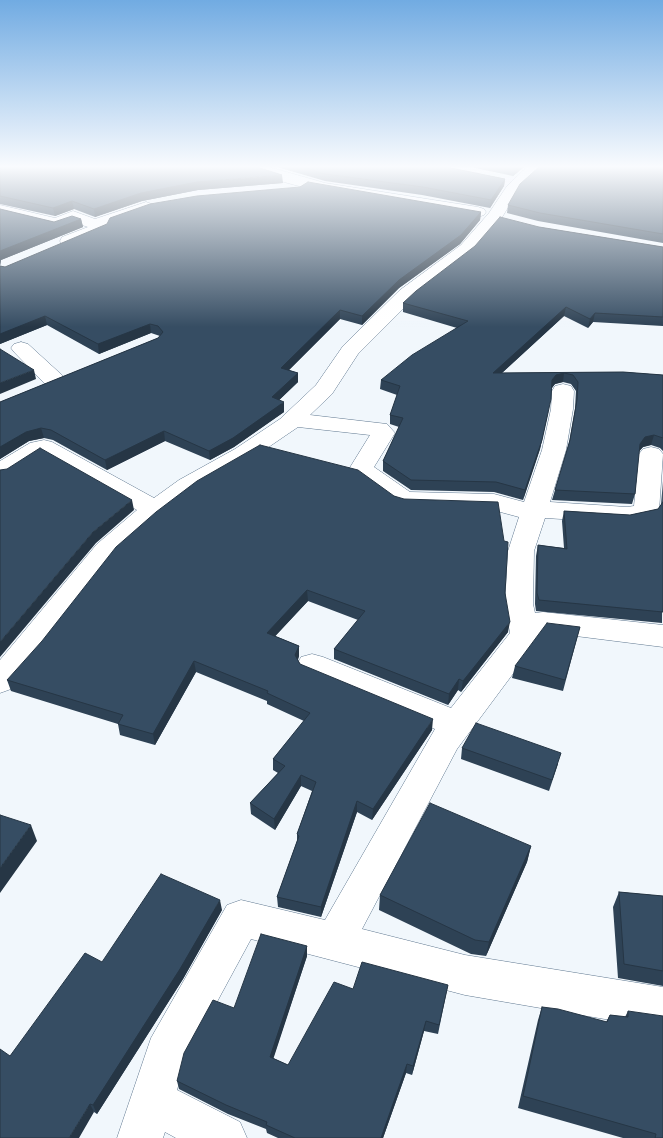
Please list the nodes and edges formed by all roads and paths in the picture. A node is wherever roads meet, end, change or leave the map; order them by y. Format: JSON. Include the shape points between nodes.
{"nodes":[{"id":1,"x":47,"y":220,"type":"edge"},
{"id":2,"x":61,"y":220,"type":"edge"},
{"id":3,"x":84,"y":220,"type":"edge"},
{"id":4,"x":108,"y":220,"type":"edge"},
{"id":5,"x":502,"y":220,"type":"edge"},
{"id":6,"x":95,"y":224,"type":"junction"},
{"id":7,"x":55,"y":246,"type":"edge"},
{"id":8,"x":21,"y":348,"type":"dead end"},
{"id":9,"x":55,"y":382,"type":"edge"},
{"id":10,"x":563,"y":391,"type":"dead end"},
{"id":11,"x":292,"y":420,"type":"junction"},
{"id":12,"x":651,"y":454,"type":"dead end"},
{"id":13,"x":0,"y":472,"type":"edge"},
{"id":14,"x":155,"y":509,"type":"junction"},
{"id":15,"x":534,"y":511,"type":"junction"},
{"id":16,"x":663,"y":636,"type":"edge"},
{"id":17,"x":526,"y":637,"type":"junction"},
{"id":18,"x":312,"y":665,"type":"dead end"},
{"id":19,"x":0,"y":681,"type":"edge"},
{"id":20,"x":458,"y":724,"type":"junction"},
{"id":21,"x":335,"y":941,"type":"junction"},
{"id":22,"x":663,"y":1008,"type":"edge"},
{"id":23,"x":145,"y":1120,"type":"edge"},
{"id":24,"x":224,"y":1138,"type":"edge"}],
"edges":[{"from":1,"to":2,"type":"street"},
{"from":3,"to":6,"type":"street"},
{"from":4,"to":6,"type":"street"},
{"from":5,"to":11,"type":"street","via":[[407,294],[350,350],[324,389]]},
{"from":6,"to":7,"type":"street","via":[[102,227]]},
{"from":8,"to":9,"type":"street"},
{"from":10,"to":15,"type":"street","via":[[554,450]]},
{"from":11,"to":14,"type":"street"},
{"from":11,"to":15,"type":"street","via":[[379,429],[383,433],[361,469],[404,500],[494,502]]},
{"from":12,"to":15,"type":"street","via":[[646,511],[626,515]]},
{"from":13,"to":14,"type":"street","via":[[44,447]]},
{"from":14,"to":19,"type":"street","via":[[107,550]]},
{"from":15,"to":17,"type":"street","via":[[521,552],[519,604]]},
{"from":16,"to":17,"type":"street","via":[[538,622]]},
{"from":17,"to":20,"type":"street"},
{"from":18,"to":20,"type":"street"},
{"from":20,"to":21,"type":"street","via":[[445,740]]},
{"from":21,"to":22,"type":"street","via":[[466,975]]},
{"from":21,"to":23,"type":"street","via":[[241,918],[166,1053]]},
{"from":23,"to":24,"type":"street"}]}
